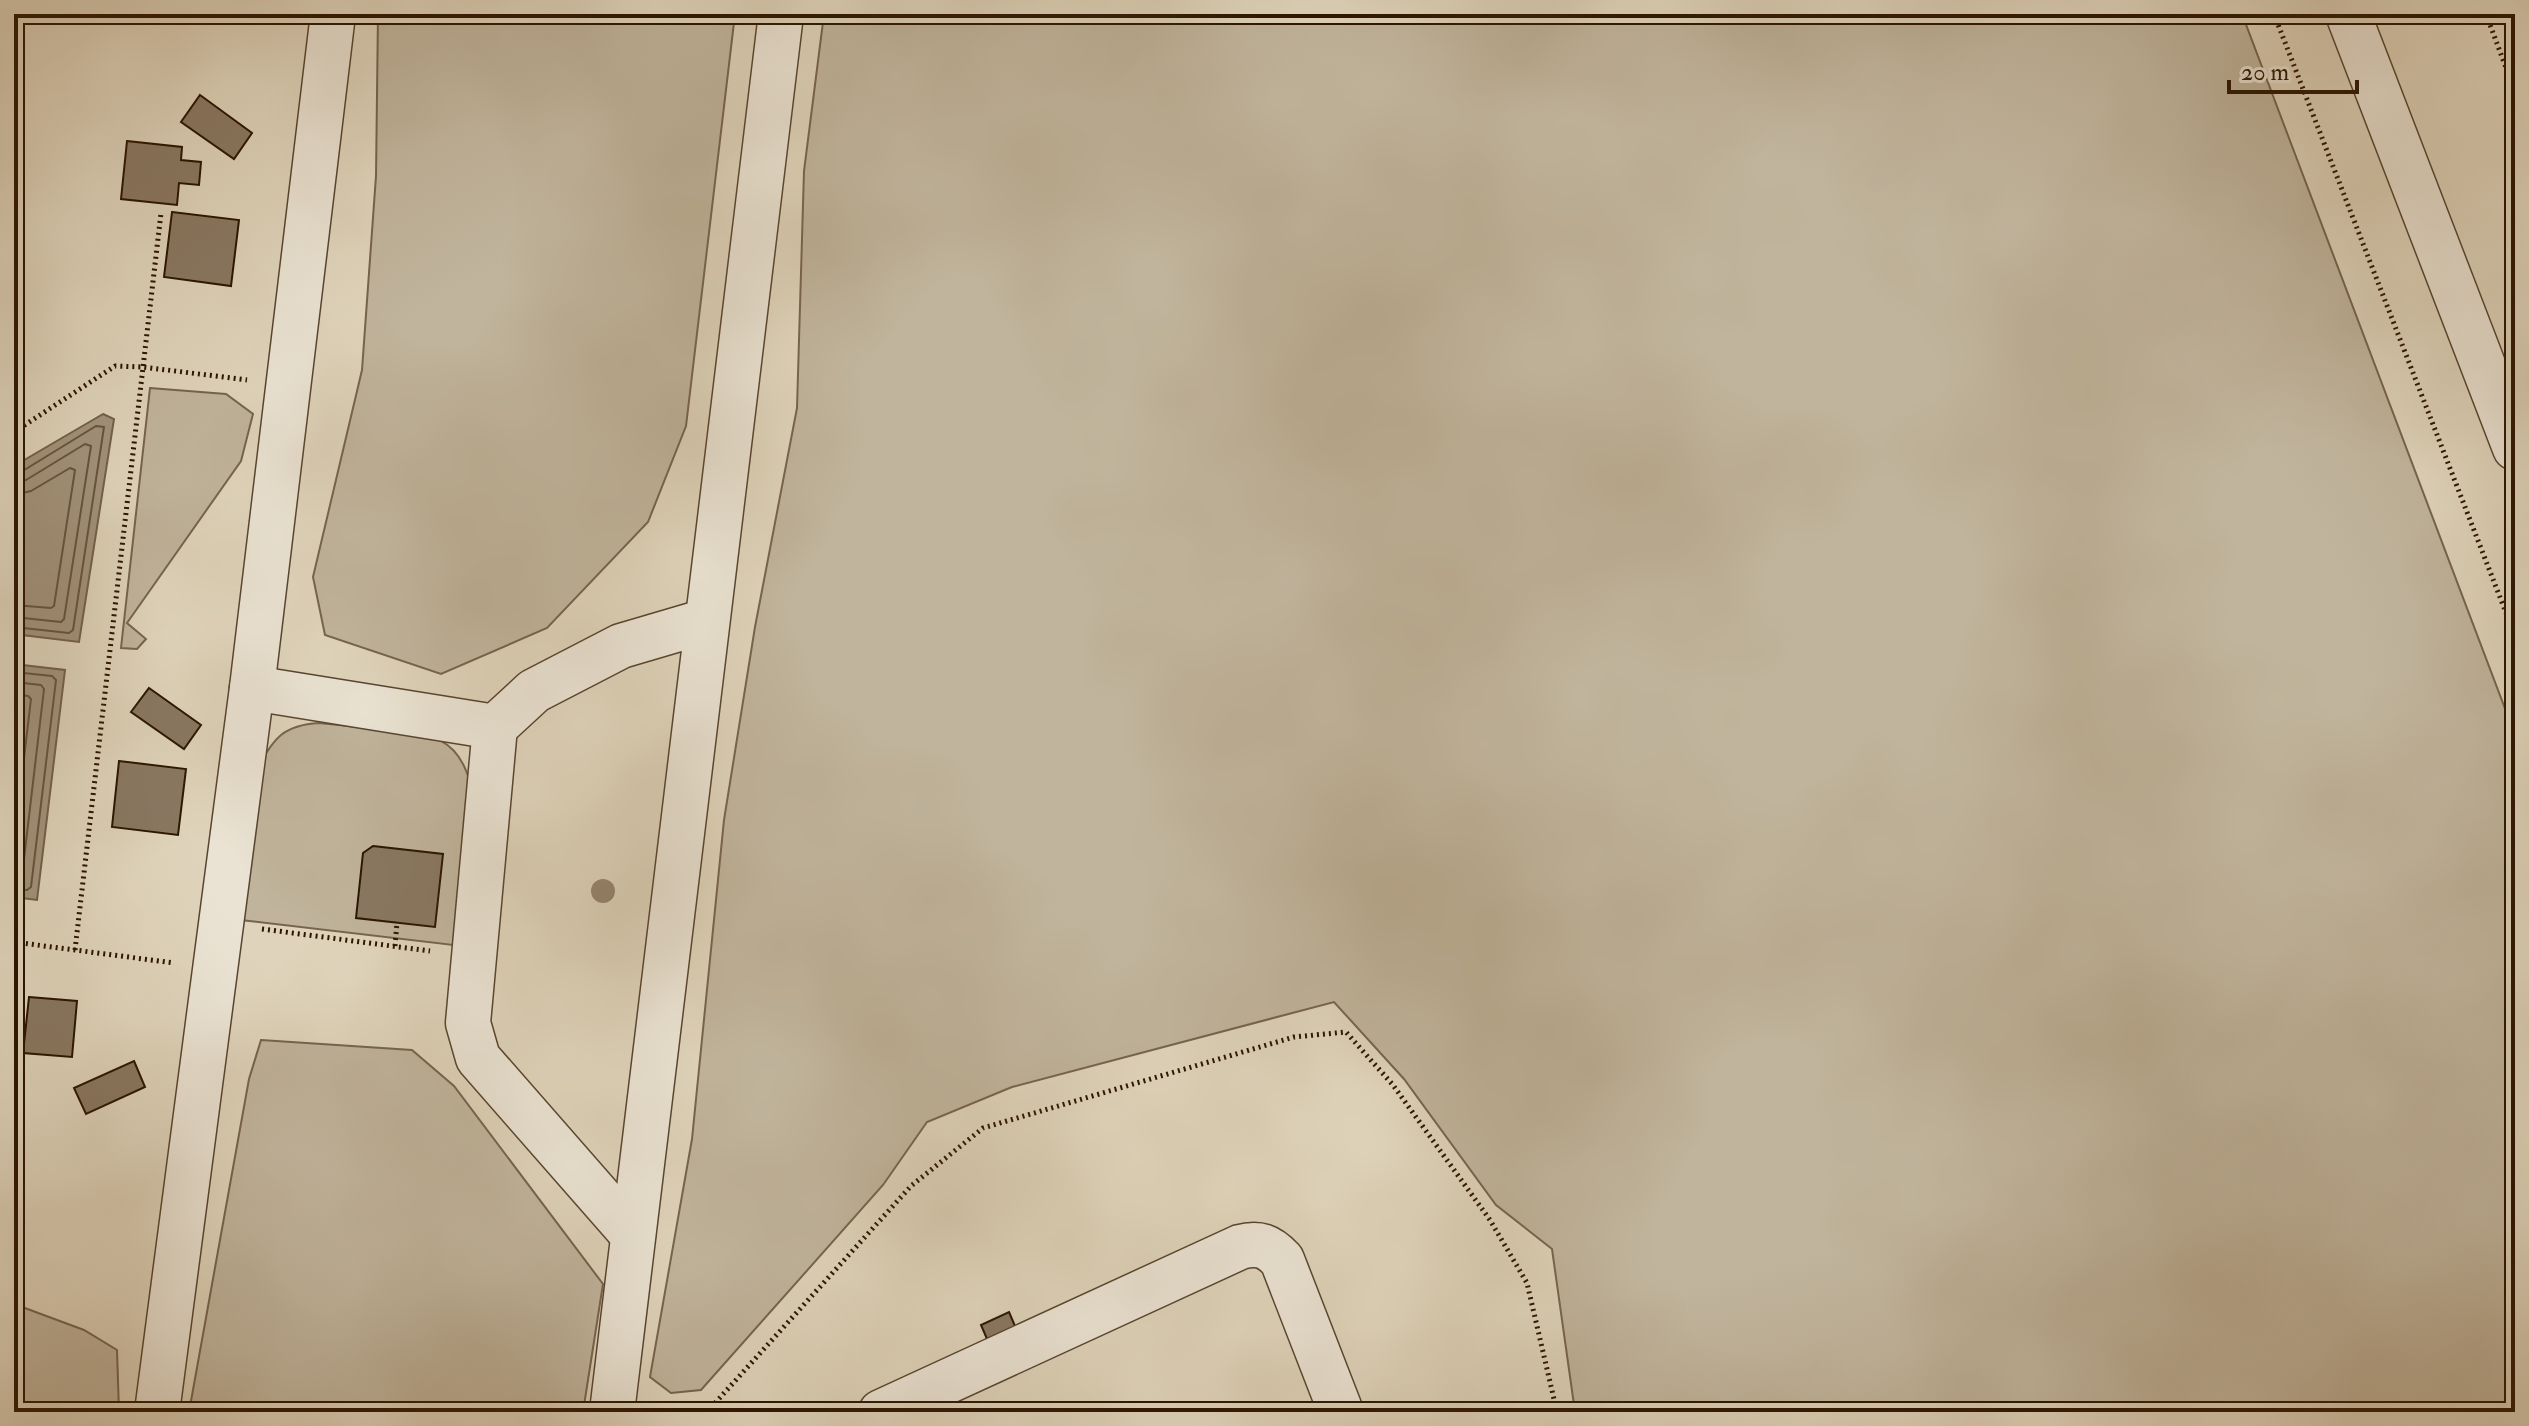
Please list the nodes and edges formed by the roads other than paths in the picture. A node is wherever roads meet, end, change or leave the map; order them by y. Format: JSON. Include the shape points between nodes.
{"nodes":[{"id":1,"x":333,"y":14,"type":"edge"},
{"id":2,"x":781,"y":14,"type":"edge"},
{"id":3,"x":2348,"y":14,"type":"edge"},
{"id":4,"x":2515,"y":448,"type":"edge"},
{"id":5,"x":706,"y":621,"type":"junction"},
{"id":6,"x":252,"y":688,"type":"junction"},
{"id":7,"x":495,"y":727,"type":"junction"},
{"id":8,"x":633,"y":1235,"type":"junction"},
{"id":9,"x":157,"y":1412,"type":"edge"},
{"id":10,"x":612,"y":1412,"type":"edge"},
{"id":11,"x":881,"y":1412,"type":"edge"},
{"id":12,"x":1341,"y":1412,"type":"edge"}],
"edges":[{"from":1,"to":6,"type":"street"},
{"from":2,"to":5,"type":"street"},
{"from":3,"to":4,"type":"street"},
{"from":5,"to":7,"type":"street","via":[[621,646],[534,691]]},
{"from":5,"to":8,"type":"street"},
{"from":6,"to":7,"type":"street"},
{"from":6,"to":9,"type":"street"},
{"from":7,"to":8,"type":"street","via":[[468,1023],[478,1058]]},
{"from":8,"to":10,"type":"street"},
{"from":11,"to":12,"type":"street","via":[[1255,1243],[1271,1248],[1282,1260]]}]}
